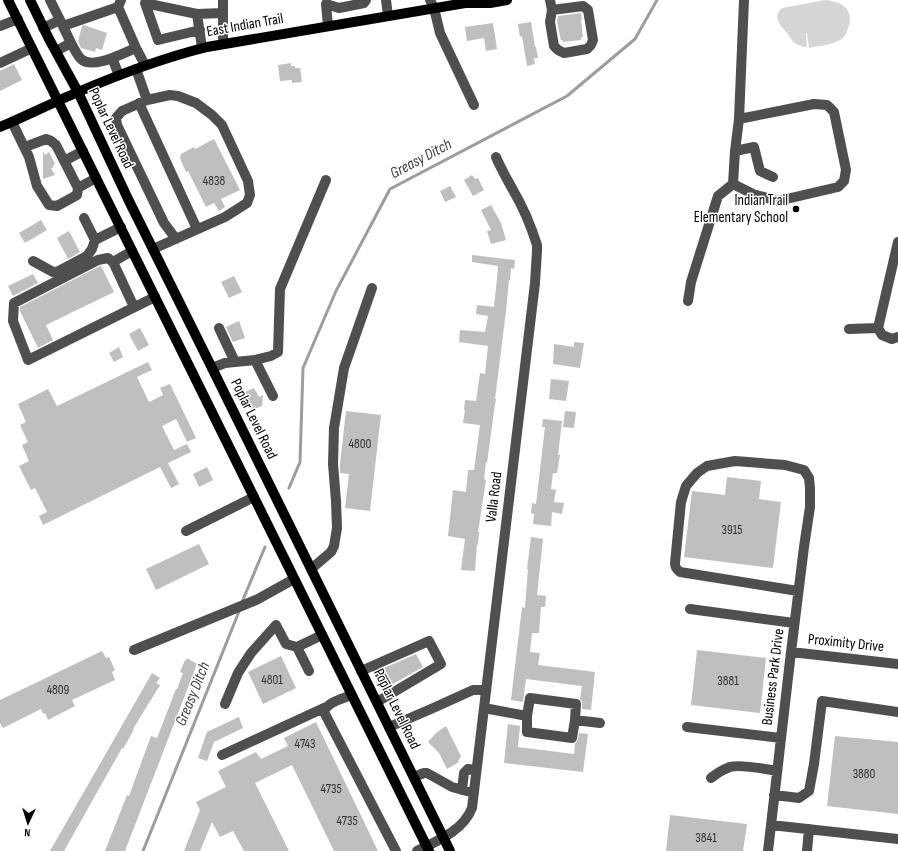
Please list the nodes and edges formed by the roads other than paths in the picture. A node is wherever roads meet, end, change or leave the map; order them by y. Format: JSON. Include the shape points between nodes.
{"nodes":[{"id":1,"x":8,"y":0,"type":"edge"},
{"id":2,"x":30,"y":0,"type":"edge"},
{"id":3,"x":50,"y":0,"type":"edge"},
{"id":4,"x":223,"y":0,"type":"edge"},
{"id":5,"x":366,"y":0,"type":"edge"},
{"id":6,"x":386,"y":0,"type":"edge"},
{"id":7,"x":507,"y":0,"type":"edge"},
{"id":8,"x":744,"y":0,"type":"edge"},
{"id":9,"x":328,"y":1,"type":"edge"},
{"id":10,"x":119,"y":3,"type":"edge"},
{"id":11,"x":432,"y":4,"type":"edge"},
{"id":12,"x":551,"y":5,"type":"edge"},
{"id":13,"x":223,"y":13,"type":"junction"},
{"id":14,"x":197,"y":14,"type":"junction"},
{"id":15,"x":388,"y":16,"type":"junction"},
{"id":16,"x":18,"y":19,"type":"junction"},
{"id":17,"x":61,"y":23,"type":"junction"},
{"id":18,"x":0,"y":26,"type":"edge"},
{"id":19,"x":328,"y":26,"type":"junction"},
{"id":20,"x":43,"y":28,"type":"junction"},
{"id":21,"x":200,"y":30,"type":"junction"},
{"id":22,"x":71,"y":43,"type":"junction"},
{"id":23,"x":223,"y":43,"type":"junction"},
{"id":24,"x":32,"y":48,"type":"junction"},
{"id":25,"x":136,"y":48,"type":"junction"},
{"id":26,"x":202,"y":48,"type":"junction"},
{"id":27,"x":56,"y":51,"type":"junction"},
{"id":28,"x":112,"y":58,"type":"junction"},
{"id":29,"x":0,"y":63,"type":"edge"},
{"id":30,"x":140,"y":67,"type":"junction"},
{"id":31,"x":119,"y":76,"type":"junction"},
{"id":32,"x":78,"y":92,"type":"junction"},
{"id":33,"x":58,"y":101,"type":"junction"},
{"id":34,"x":143,"y":101,"type":"junction"},
{"id":35,"x":474,"y":105,"type":"dead end"},
{"id":36,"x":739,"y":119,"type":"junction"},
{"id":37,"x":12,"y":122,"type":"junction"},
{"id":38,"x":0,"y":127,"type":"edge"},
{"id":39,"x":25,"y":147,"type":"junction"},
{"id":40,"x":83,"y":151,"type":"junction"},
{"id":41,"x":735,"y":151,"type":"junction"},
{"id":42,"x":496,"y":157,"type":"dead end"},
{"id":43,"x":64,"y":161,"type":"junction"},
{"id":44,"x":773,"y":177,"type":"dead end"},
{"id":45,"x":96,"y":178,"type":"junction"},
{"id":46,"x":326,"y":180,"type":"dead end"},
{"id":47,"x":733,"y":184,"type":"junction"},
{"id":48,"x":78,"y":188,"type":"junction"},
{"id":49,"x":84,"y":218,"type":"dead end"},
{"id":50,"x":120,"y":227,"type":"junction"},
{"id":51,"x":197,"y":229,"type":"junction"},
{"id":52,"x":176,"y":239,"type":"junction"},
{"id":53,"x":95,"y":240,"type":"junction"},
{"id":54,"x":898,"y":242,"type":"edge"},
{"id":55,"x":153,"y":249,"type":"junction"},
{"id":56,"x":132,"y":251,"type":"junction"},
{"id":57,"x":33,"y":261,"type":"dead end"},
{"id":58,"x":113,"y":262,"type":"junction"},
{"id":59,"x":372,"y":288,"type":"dead end"},
{"id":60,"x":155,"y":297,"type":"junction"},
{"id":61,"x":688,"y":302,"type":"dead end"},
{"id":62,"x":134,"y":307,"type":"junction"},
{"id":63,"x":219,"y":328,"type":"dead end"},
{"id":64,"x":878,"y":328,"type":"junction"},
{"id":65,"x":849,"y":329,"type":"dead end"},
{"id":66,"x":898,"y":337,"type":"edge"},
{"id":67,"x":255,"y":360,"type":"junction"},
{"id":68,"x":235,"y":362,"type":"junction"},
{"id":69,"x":212,"y":368,"type":"junction"},
{"id":70,"x":273,"y":396,"type":"dead end"},
{"id":71,"x":254,"y":497,"type":"junction"},
{"id":72,"x":186,"y":531,"type":"dead end"},
{"id":73,"x":311,"y":569,"type":"junction"},
{"id":74,"x":294,"y":579,"type":"junction"},
{"id":75,"x":798,"y":591,"type":"junction"},
{"id":76,"x":690,"y":610,"type":"dead end"},
{"id":77,"x":794,"y":623,"type":"junction"},
{"id":78,"x":322,"y":635,"type":"junction"},
{"id":79,"x":296,"y":648,"type":"junction"},
{"id":80,"x":134,"y":650,"type":"dead end"},
{"id":81,"x":791,"y":652,"type":"junction"},
{"id":82,"x":898,"y":664,"type":"edge"},
{"id":83,"x":375,"y":665,"type":"junction"},
{"id":84,"x":309,"y":671,"type":"dead end"},
{"id":85,"x":361,"y":671,"type":"junction"},
{"id":86,"x":486,"y":690,"type":"junction"},
{"id":87,"x":391,"y":694,"type":"junction"},
{"id":88,"x":352,"y":695,"type":"junction"},
{"id":89,"x":377,"y":702,"type":"junction"},
{"id":90,"x":225,"y":704,"type":"dead end"},
{"id":91,"x":326,"y":707,"type":"junction"},
{"id":92,"x":484,"y":708,"type":"junction"},
{"id":93,"x":898,"y":712,"type":"edge"},
{"id":94,"x":527,"y":716,"type":"junction"},
{"id":95,"x":575,"y":720,"type":"junction"},
{"id":96,"x":600,"y":723,"type":"dead end"},
{"id":97,"x":389,"y":727,"type":"junction"},
{"id":98,"x":687,"y":728,"type":"dead end"},
{"id":99,"x":781,"y":738,"type":"junction"},
{"id":100,"x":222,"y":755,"type":"dead end"},
{"id":101,"x":476,"y":770,"type":"junction"},
{"id":102,"x":777,"y":771,"type":"junction"},
{"id":103,"x":414,"y":777,"type":"junction"},
{"id":104,"x":711,"y":778,"type":"dead end"},
{"id":105,"x":462,"y":790,"type":"junction"},
{"id":106,"x":474,"y":793,"type":"junction"},
{"id":107,"x":774,"y":795,"type":"junction"},
{"id":108,"x":771,"y":825,"type":"junction"},
{"id":109,"x":810,"y":829,"type":"junction"},
{"id":110,"x":444,"y":838,"type":"junction"},
{"id":111,"x":898,"y":839,"type":"edge"},
{"id":112,"x":427,"y":849,"type":"edge"},
{"id":113,"x":396,"y":851,"type":"edge"},
{"id":114,"x":417,"y":851,"type":"edge"},
{"id":115,"x":450,"y":851,"type":"edge"},
{"id":116,"x":768,"y":851,"type":"edge"},
{"id":117,"x":807,"y":851,"type":"edge"}],
"edges":[{"from":1,"to":16,"type":"main road"},
{"from":2,"to":20,"type":"main road","name":"Poplar Level Road"},
{"from":3,"to":17,"type":"street"},
{"from":4,"to":13,"type":"street"},
{"from":5,"to":9,"type":"street","via":[[364,3],[340,8]]},
{"from":6,"to":15,"type":"street"},
{"from":7,"to":11,"type":"main road","name":"East Indian Trail","via":[[490,3]]},
{"from":8,"to":36,"type":"street"},
{"from":9,"to":19,"type":"street"},
{"from":10,"to":17,"type":"street"},
{"from":10,"to":25,"type":"street"},
{"from":11,"to":15,"type":"main road","name":"East Indian Trail"},
{"from":11,"to":35,"type":"street","via":[[440,33]]},
{"from":12,"to":12,"type":"street","via":[[550,22],[554,46],[564,53],[587,49],[593,40],[588,10],[584,6]]},
{"from":13,"to":14,"type":"street"},
{"from":13,"to":23,"type":"street"},
{"from":14,"to":21,"type":"street"},
{"from":14,"to":21,"type":"street","via":[[145,3],[158,40]]},
{"from":15,"to":19,"type":"main road","name":"East Indian Trail"},
{"from":16,"to":18,"type":"street"},
{"from":16,"to":24,"type":"main road"},
{"from":17,"to":20,"type":"street"},
{"from":17,"to":22,"type":"street"},
{"from":19,"to":23,"type":"main road","name":"East Indian Trail"},
{"from":20,"to":27,"type":"main road","name":"Poplar Level Road"},
{"from":21,"to":26,"type":"street"},
{"from":22,"to":27,"type":"street"},
{"from":22,"to":28,"type":"street","via":[[82,60],[91,63]]},
{"from":23,"to":26,"type":"main road","name":"East Indian Trail"},
{"from":24,"to":29,"type":"street"},
{"from":24,"to":33,"type":"main road"},
{"from":25,"to":28,"type":"street"},
{"from":25,"to":30,"type":"street"},
{"from":26,"to":30,"type":"main road","name":"East Indian Trail"},
{"from":27,"to":32,"type":"main road","name":"Poplar Level Road"},
{"from":28,"to":31,"type":"street"},
{"from":30,"to":31,"type":"main road","name":"East Indian Trail"},
{"from":30,"to":34,"type":"street"},
{"from":31,"to":32,"type":"main road","name":"East Indian Trail"},
{"from":32,"to":33,"type":"main road","name":"East Indian Trail"},
{"from":32,"to":55,"type":"main road","name":"Poplar Level Road"},
{"from":33,"to":37,"type":"main road","name":"East Indian Trail"},
{"from":33,"to":40,"type":"main road"},
{"from":34,"to":51,"type":"street"},
{"from":34,"to":51,"type":"street","via":[[170,95],[178,96],[196,103],[212,115],[222,126],[248,181],[250,195],[247,203],[225,217]]},
{"from":34,"to":52,"type":"street","via":[[122,111],[116,118],[117,125],[164,222]]},
{"from":36,"to":41,"type":"street"},
{"from":36,"to":47,"type":"street","via":[[814,104],[827,104],[834,112],[846,170],[844,182],[838,187],[778,201],[753,194]]},
{"from":37,"to":38,"type":"main road","name":"East Indian Trail"},
{"from":37,"to":39,"type":"street"},
{"from":39,"to":43,"type":"street","via":[[46,139],[56,145]]},
{"from":39,"to":48,"type":"street","via":[[38,186],[49,205],[57,206],[77,195]]},
{"from":40,"to":43,"type":"street"},
{"from":40,"to":45,"type":"main road"},
{"from":41,"to":44,"type":"street","via":[[754,147],[760,171]]},
{"from":41,"to":47,"type":"street"},
{"from":42,"to":86,"type":"street","name":"Valla Road","via":[[520,203],[538,251]]},
{"from":43,"to":48,"type":"street"},
{"from":45,"to":48,"type":"street"},
{"from":45,"to":50,"type":"main road"},
{"from":46,"to":67,"type":"street","via":[[280,289],[278,352]]},
{"from":47,"to":61,"type":"street","via":[[718,196],[690,282]]},
{"from":49,"to":53,"type":"street"},
{"from":50,"to":53,"type":"street"},
{"from":50,"to":56,"type":"main road"},
{"from":51,"to":52,"type":"street"},
{"from":52,"to":55,"type":"street"},
{"from":53,"to":57,"type":"street","via":[[87,256],[57,272]]},
{"from":54,"to":64,"type":"street"},
{"from":55,"to":69,"type":"main road","name":"Poplar Level Road"},
{"from":56,"to":58,"type":"street"},
{"from":56,"to":60,"type":"main road"},
{"from":58,"to":62,"type":"street"},
{"from":58,"to":62,"type":"street","via":[[108,258],[98,260],[14,303],[12,321],[28,360]]},
{"from":59,"to":73,"type":"street","via":[[344,368],[334,428],[333,464],[337,528],[334,546],[331,552]]},
{"from":60,"to":62,"type":"street"},
{"from":60,"to":71,"type":"main road"},
{"from":63,"to":68,"type":"street"},
{"from":64,"to":65,"type":"street"},
{"from":64,"to":66,"type":"street","via":[[882,335],[892,339]]},
{"from":67,"to":68,"type":"street"},
{"from":67,"to":70,"type":"street"},
{"from":68,"to":69,"type":"street"},
{"from":69,"to":73,"type":"main road","name":"Poplar Level Road"},
{"from":71,"to":72,"type":"street"},
{"from":71,"to":74,"type":"main road"},
{"from":73,"to":85,"type":"main road","name":"Poplar Level Road"},
{"from":74,"to":78,"type":"main road"},
{"from":74,"to":80,"type":"street","via":[[252,601]]},
{"from":75,"to":75,"type":"street","name":"Business Park Drive","via":[[810,507],[809,478],[804,470],[785,465],[735,461],[707,466],[697,473],[686,486],[681,502],[675,563],[680,572]]},
{"from":75,"to":77,"type":"street","name":"Business Park Drive"},
{"from":76,"to":77,"type":"street"},
{"from":77,"to":81,"type":"street","name":"Business Park Drive"},
{"from":78,"to":79,"type":"street"},
{"from":78,"to":88,"type":"main road"},
{"from":79,"to":84,"type":"street"},
{"from":79,"to":90,"type":"street","via":[[286,644],[276,625],[252,652],[238,673]]},
{"from":81,"to":82,"type":"street","name":"Proximity Drive"},
{"from":81,"to":99,"type":"street","name":"Business Park Drive"},
{"from":83,"to":85,"type":"street"},
{"from":83,"to":87,"type":"street"},
{"from":83,"to":87,"type":"street","via":[[429,641],[441,664]]},
{"from":85,"to":89,"type":"main road","name":"Poplar Level Road"},
{"from":86,"to":92,"type":"street","name":"Valla Road"},
{"from":86,"to":97,"type":"street","via":[[473,690]]},
{"from":87,"to":89,"type":"street"},
{"from":88,"to":91,"type":"street"},
{"from":88,"to":112,"type":"main road"},
{"from":89,"to":97,"type":"main road","name":"Poplar Level Road"},
{"from":91,"to":100,"type":"street"},
{"from":91,"to":113,"type":"street","via":[[324,712]]},
{"from":92,"to":94,"type":"street"},
{"from":92,"to":101,"type":"street","name":"Valla Road"},
{"from":93,"to":107,"type":"street","via":[[822,701],[809,791],[799,798]]},
{"from":94,"to":95,"type":"street","via":[[528,732],[572,738]]},
{"from":94,"to":95,"type":"street","via":[[530,698],[576,704]]},
{"from":95,"to":96,"type":"street"},
{"from":97,"to":103,"type":"main road","name":"Poplar Level Road"},
{"from":98,"to":99,"type":"street"},
{"from":99,"to":102,"type":"street","name":"Business Park Drive"},
{"from":101,"to":105,"type":"street","via":[[468,769],[464,773]]},
{"from":101,"to":106,"type":"street","name":"Valla Road"},
{"from":102,"to":104,"type":"street","via":[[737,766]]},
{"from":102,"to":107,"type":"street","name":"Business Park Drive"},
{"from":103,"to":105,"type":"street","via":[[427,773]]},
{"from":103,"to":110,"type":"main road","name":"Poplar Level Road"},
{"from":105,"to":106,"type":"street"},
{"from":106,"to":110,"type":"street","name":"Valla Road","via":[[469,816]]},
{"from":107,"to":108,"type":"street","name":"Business Park Drive"},
{"from":108,"to":109,"type":"street"},
{"from":108,"to":116,"type":"street","name":"Business Park Drive"},
{"from":109,"to":111,"type":"street"},
{"from":109,"to":117,"type":"street"},
{"from":110,"to":112,"type":"street","name":"Valla Road"},
{"from":110,"to":115,"type":"main road","name":"Poplar Level Road"},
{"from":112,"to":114,"type":"street","name":"Valla Road"}]}
